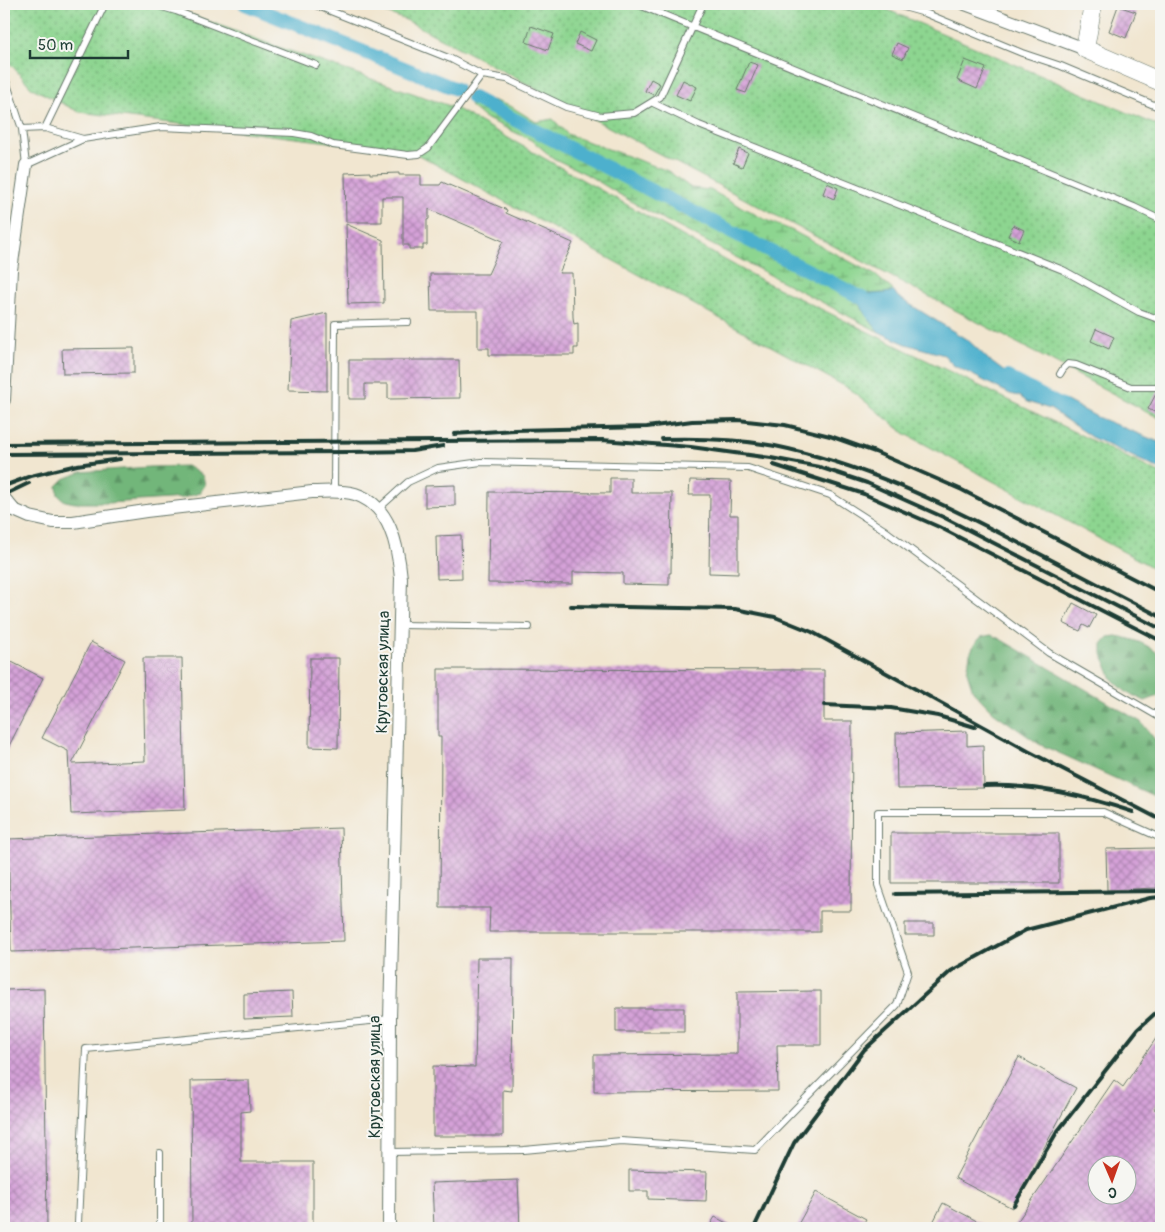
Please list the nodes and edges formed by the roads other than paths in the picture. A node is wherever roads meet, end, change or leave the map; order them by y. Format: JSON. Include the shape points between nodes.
{"nodes":[{"id":1,"x":105,"y":4,"type":"edge"},
{"id":2,"x":152,"y":4,"type":"edge"},
{"id":3,"x":313,"y":4,"type":"edge"},
{"id":4,"x":637,"y":4,"type":"edge"},
{"id":5,"x":703,"y":4,"type":"edge"},
{"id":6,"x":893,"y":4,"type":"edge"},
{"id":7,"x":965,"y":4,"type":"edge"},
{"id":8,"x":1092,"y":4,"type":"edge"},
{"id":9,"x":692,"y":27,"type":"junction"},
{"id":10,"x":1085,"y":49,"type":"junction"},
{"id":11,"x":316,"y":65,"type":"dead end"},
{"id":12,"x":4,"y":75,"type":"edge"},
{"id":13,"x":482,"y":75,"type":"junction"},
{"id":14,"x":1161,"y":82,"type":"edge"},
{"id":15,"x":653,"y":103,"type":"junction"},
{"id":16,"x":1161,"y":108,"type":"edge"},
{"id":17,"x":45,"y":128,"type":"junction"},
{"id":18,"x":22,"y":129,"type":"junction"},
{"id":19,"x":83,"y":139,"type":"junction"},
{"id":20,"x":26,"y":165,"type":"junction"},
{"id":21,"x":1161,"y":220,"type":"edge"},
{"id":22,"x":1161,"y":320,"type":"edge"},
{"id":23,"x":408,"y":322,"type":"dead end"},
{"id":24,"x":1060,"y":374,"type":"dead end"},
{"id":25,"x":1161,"y":382,"type":"edge"},
{"id":26,"x":4,"y":400,"type":"edge"},
{"id":27,"x":334,"y":491,"type":"junction"},
{"id":28,"x":4,"y":498,"type":"edge"},
{"id":29,"x":378,"y":509,"type":"junction"},
{"id":30,"x":400,"y":625,"type":"junction"},
{"id":31,"x":529,"y":627,"type":"dead end"},
{"id":32,"x":1161,"y":718,"type":"edge"},
{"id":33,"x":1161,"y":838,"type":"edge"},
{"id":34,"x":390,"y":1018,"type":"junction"},
{"id":35,"x":390,"y":1152,"type":"junction"},
{"id":36,"x":160,"y":1153,"type":"dead end"},
{"id":37,"x":78,"y":1223,"type":"dead end"},
{"id":38,"x":160,"y":1228,"type":"edge"},
{"id":39,"x":389,"y":1228,"type":"edge"}],
"edges":[{"from":1,"to":17,"type":"lane"},
{"from":2,"to":11,"type":"lane"},
{"from":3,"to":13,"type":"lane","via":[[451,59]]},
{"from":4,"to":9,"type":"lane"},
{"from":5,"to":9,"type":"lane"},
{"from":6,"to":16,"type":"lane","via":[[925,13]]},
{"from":7,"to":10,"type":"street"},
{"from":8,"to":10,"type":"street"},
{"from":9,"to":15,"type":"lane","via":[[660,97]]},
{"from":9,"to":21,"type":"lane"},
{"from":10,"to":14,"type":"street"},
{"from":12,"to":18,"type":"lane"},
{"from":13,"to":15,"type":"lane","via":[[508,79],[566,107],[601,116],[634,113]]},
{"from":13,"to":19,"type":"lane","via":[[428,148],[419,154],[333,145],[294,133],[161,127]]},
{"from":15,"to":22,"type":"lane","via":[[699,126],[1063,270],[1139,312]]},
{"from":17,"to":18,"type":"lane"},
{"from":17,"to":19,"type":"lane"},
{"from":18,"to":20,"type":"lane"},
{"from":19,"to":20,"type":"lane"},
{"from":20,"to":26,"type":"street","via":[[11,270]]},
{"from":23,"to":27,"type":"lane","via":[[335,324]]},
{"from":24,"to":25,"type":"lane","via":[[1068,364],[1132,387],[1157,388]]},
{"from":27,"to":28,"type":"street","name":"Крутовская улица","via":[[66,522],[30,518],[14,510]]},
{"from":27,"to":29,"type":"street","name":"Крутовская улица","via":[[354,494]]},
{"from":29,"to":30,"type":"street","name":"Крутовская улица","via":[[392,532],[398,553]]},
{"from":29,"to":32,"type":"lane","via":[[408,482],[438,468],[480,462],[748,468],[830,495],[883,529],[1048,652]]},
{"from":30,"to":31,"type":"lane"},
{"from":30,"to":34,"type":"street","name":"Крутовская улица"},
{"from":33,"to":35,"type":"lane","via":[[1103,812],[878,812],[878,885],[908,972],[897,1005],[755,1150],[621,1141],[524,1150]]},
{"from":34,"to":35,"type":"street","name":"Крутовская улица"},
{"from":34,"to":37,"type":"lane","via":[[86,1049]]},
{"from":35,"to":39,"type":"street","name":"Крутовская улица"},
{"from":36,"to":38,"type":"lane"}]}
